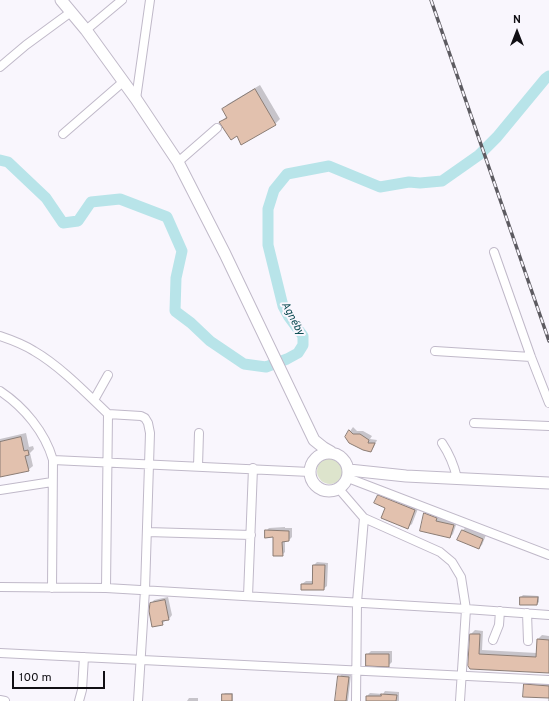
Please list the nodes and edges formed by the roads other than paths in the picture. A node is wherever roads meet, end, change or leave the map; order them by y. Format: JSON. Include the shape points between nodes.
{"nodes":[{"id":1,"x":61,"y":0,"type":"edge"},
{"id":2,"x":122,"y":0,"type":"edge"},
{"id":3,"x":150,"y":0,"type":"edge"},
{"id":4,"x":71,"y":12,"type":"junction"},
{"id":5,"x":86,"y":30,"type":"junction"},
{"id":6,"x":0,"y":67,"type":"edge"},
{"id":7,"x":123,"y":82,"type":"junction"},
{"id":8,"x":136,"y":99,"type":"junction"},
{"id":9,"x":217,"y":128,"type":"dead end"},
{"id":10,"x":63,"y":134,"type":"dead end"},
{"id":11,"x":178,"y":162,"type":"junction"},
{"id":12,"x":494,"y":252,"type":"dead end"},
{"id":13,"x":0,"y":336,"type":"edge"},
{"id":14,"x":435,"y":351,"type":"dead end"},
{"id":15,"x":531,"y":357,"type":"junction"},
{"id":16,"x":108,"y":375,"type":"dead end"},
{"id":17,"x":0,"y":391,"type":"edge"},
{"id":18,"x":94,"y":400,"type":"junction"},
{"id":19,"x":549,"y":403,"type":"edge"},
{"id":20,"x":108,"y":414,"type":"junction"},
{"id":21,"x":474,"y":423,"type":"dead end"},
{"id":22,"x":549,"y":426,"type":"edge"},
{"id":23,"x":199,"y":433,"type":"dead end"},
{"id":24,"x":314,"y":440,"type":"junction"},
{"id":25,"x":442,"y":443,"type":"dead end"},
{"id":26,"x":332,"y":452,"type":"junction"},
{"id":27,"x":53,"y":460,"type":"junction"},
{"id":28,"x":108,"y":462,"type":"junction"},
{"id":29,"x":150,"y":464,"type":"junction"},
{"id":30,"x":198,"y":466,"type":"junction"},
{"id":31,"x":311,"y":466,"type":"junction"},
{"id":32,"x":253,"y":468,"type":"junction"},
{"id":33,"x":349,"y":474,"type":"junction"},
{"id":34,"x":457,"y":478,"type":"junction"},
{"id":35,"x":52,"y":482,"type":"junction"},
{"id":36,"x":549,"y":483,"type":"edge"},
{"id":37,"x":340,"y":489,"type":"junction"},
{"id":38,"x":0,"y":490,"type":"edge"},
{"id":39,"x":364,"y":518,"type":"junction"},
{"id":40,"x":147,"y":532,"type":"junction"},
{"id":41,"x":250,"y":535,"type":"junction"},
{"id":42,"x":549,"y":555,"type":"edge"},
{"id":43,"x":0,"y":587,"type":"edge"},
{"id":44,"x":52,"y":588,"type":"junction"},
{"id":45,"x":106,"y":588,"type":"junction"},
{"id":46,"x":145,"y":590,"type":"junction"},
{"id":47,"x":248,"y":596,"type":"junction"},
{"id":48,"x":357,"y":602,"type":"junction"},
{"id":49,"x":466,"y":609,"type":"junction"},
{"id":50,"x":500,"y":611,"type":"junction"},
{"id":51,"x":528,"y":613,"type":"junction"},
{"id":52,"x":549,"y":615,"type":"edge"},
{"id":53,"x":493,"y":640,"type":"dead end"},
{"id":54,"x":528,"y":641,"type":"dead end"},
{"id":55,"x":0,"y":653,"type":"edge"},
{"id":56,"x":84,"y":657,"type":"junction"},
{"id":57,"x":140,"y":660,"type":"junction"},
{"id":58,"x":357,"y":671,"type":"junction"},
{"id":59,"x":461,"y":676,"type":"junction"},
{"id":60,"x":549,"y":680,"type":"edge"},
{"id":61,"x":0,"y":700,"type":"edge"},
{"id":62,"x":5,"y":701,"type":"edge"},
{"id":63,"x":78,"y":701,"type":"edge"},
{"id":64,"x":138,"y":701,"type":"edge"},
{"id":65,"x":356,"y":701,"type":"edge"},
{"id":66,"x":460,"y":701,"type":"edge"}],
"edges":[{"from":1,"to":4,"type":"main road"},
{"from":2,"to":5,"type":"street"},
{"from":3,"to":8,"type":"street"},
{"from":4,"to":5,"type":"main road"},
{"from":4,"to":6,"type":"street"},
{"from":5,"to":7,"type":"main road"},
{"from":7,"to":8,"type":"main road"},
{"from":7,"to":10,"type":"street"},
{"from":8,"to":11,"type":"main road"},
{"from":9,"to":11,"type":"street"},
{"from":11,"to":24,"type":"main road"},
{"from":12,"to":15,"type":"street"},
{"from":13,"to":18,"type":"street","via":[[34,351]]},
{"from":14,"to":15,"type":"street"},
{"from":15,"to":19,"type":"street"},
{"from":16,"to":18,"type":"street"},
{"from":17,"to":27,"type":"street","via":[[13,400],[40,430],[50,448]]},
{"from":18,"to":20,"type":"street"},
{"from":20,"to":28,"type":"street"},
{"from":20,"to":29,"type":"street","via":[[128,414],[145,418],[150,433]]},
{"from":21,"to":22,"type":"street"},
{"from":23,"to":30,"type":"street"},
{"from":24,"to":26,"type":"main road"},
{"from":24,"to":31,"type":"main road","via":[[315,452]]},
{"from":25,"to":34,"type":"street","via":[[454,463]]},
{"from":26,"to":31,"type":"main road","via":[[321,454]]},
{"from":26,"to":33,"type":"main road","via":[[343,458]]},
{"from":27,"to":28,"type":"street"},
{"from":27,"to":35,"type":"street"},
{"from":28,"to":29,"type":"street"},
{"from":28,"to":45,"type":"street"},
{"from":29,"to":30,"type":"street"},
{"from":29,"to":40,"type":"street"},
{"from":30,"to":32,"type":"street"},
{"from":31,"to":32,"type":"street"},
{"from":31,"to":37,"type":"main road","via":[[310,478],[317,487],[328,491]]},
{"from":32,"to":41,"type":"street"},
{"from":33,"to":34,"type":"main road"},
{"from":33,"to":37,"type":"main road"},
{"from":33,"to":42,"type":"street"},
{"from":34,"to":36,"type":"main road"},
{"from":35,"to":38,"type":"street"},
{"from":35,"to":44,"type":"street"},
{"from":37,"to":39,"type":"street"},
{"from":39,"to":48,"type":"street"},
{"from":39,"to":49,"type":"street","via":[[440,552],[452,562],[461,576]]},
{"from":40,"to":41,"type":"street"},
{"from":40,"to":46,"type":"street"},
{"from":41,"to":47,"type":"street"},
{"from":43,"to":44,"type":"street"},
{"from":44,"to":45,"type":"street"},
{"from":45,"to":46,"type":"street"},
{"from":46,"to":47,"type":"street"},
{"from":46,"to":57,"type":"street"},
{"from":47,"to":48,"type":"street"},
{"from":48,"to":49,"type":"street"},
{"from":48,"to":58,"type":"street"},
{"from":49,"to":50,"type":"street"},
{"from":49,"to":59,"type":"street"},
{"from":50,"to":51,"type":"street"},
{"from":50,"to":53,"type":"street","via":[[499,625]]},
{"from":51,"to":52,"type":"street"},
{"from":51,"to":54,"type":"street"},
{"from":55,"to":56,"type":"street"},
{"from":56,"to":57,"type":"street"},
{"from":56,"to":63,"type":"street","via":[[82,690]]},
{"from":57,"to":58,"type":"street"},
{"from":57,"to":64,"type":"street"},
{"from":58,"to":59,"type":"street"},
{"from":58,"to":65,"type":"street"},
{"from":59,"to":60,"type":"street"},
{"from":59,"to":66,"type":"street"},
{"from":61,"to":62,"type":"street"}]}
